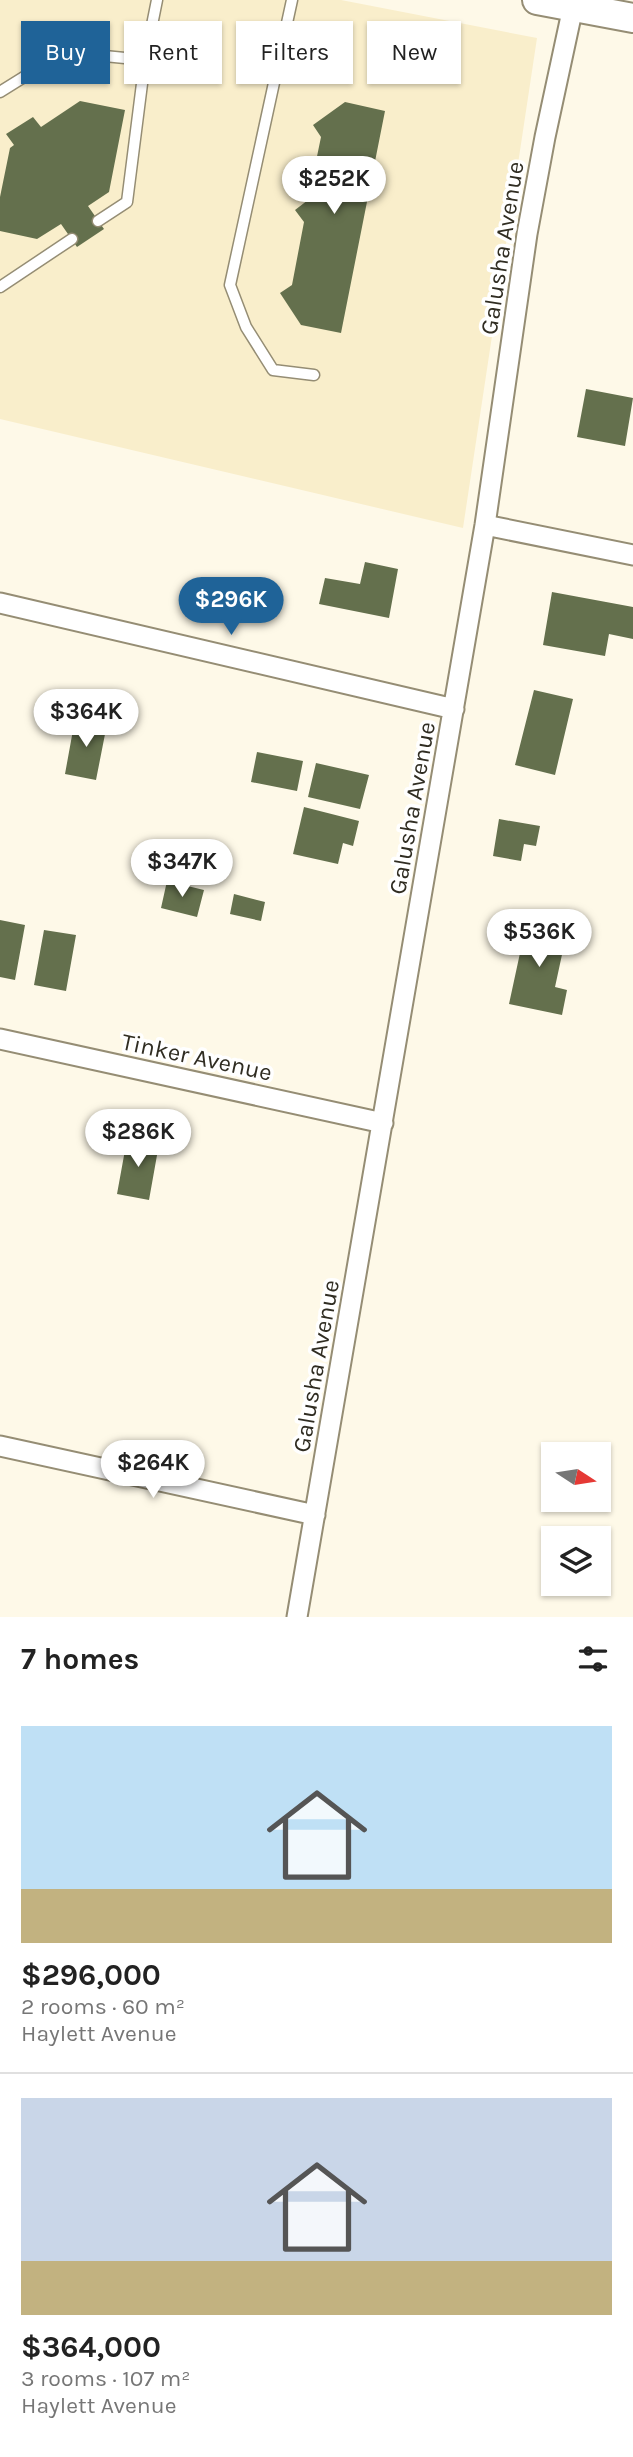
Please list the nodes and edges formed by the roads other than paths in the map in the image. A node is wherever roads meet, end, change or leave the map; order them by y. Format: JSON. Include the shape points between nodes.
{"nodes":[{"id":1,"x":157,"y":0,"type":"edge"},
{"id":2,"x":292,"y":0,"type":"edge"},
{"id":3,"x":537,"y":0,"type":"edge"},
{"id":4,"x":573,"y":7,"type":"junction"},
{"id":5,"x":633,"y":18,"type":"edge"},
{"id":6,"x":153,"y":21,"type":"edge"},
{"id":7,"x":124,"y":58,"type":"edge"},
{"id":8,"x":142,"y":84,"type":"edge"},
{"id":9,"x":0,"y":92,"type":"edge"},
{"id":10,"x":98,"y":221,"type":"dead end"},
{"id":11,"x":72,"y":239,"type":"dead end"},
{"id":12,"x":0,"y":287,"type":"edge"},
{"id":13,"x":314,"y":375,"type":"dead end"},
{"id":14,"x":485,"y":525,"type":"junction"},
{"id":15,"x":633,"y":555,"type":"edge"},
{"id":16,"x":0,"y":603,"type":"edge"},
{"id":17,"x":454,"y":709,"type":"junction"},
{"id":18,"x":0,"y":1039,"type":"edge"},
{"id":19,"x":383,"y":1124,"type":"junction"},
{"id":20,"x":0,"y":1446,"type":"edge"},
{"id":21,"x":315,"y":1515,"type":"junction"},
{"id":22,"x":297,"y":1617,"type":"edge"}],
"edges":[{"from":1,"to":6,"type":"lane"},
{"from":2,"to":13,"type":"lane","via":[[230,285],[246,327],[273,369]]},
{"from":3,"to":4,"type":"main road"},
{"from":4,"to":5,"type":"main road"},
{"from":4,"to":14,"type":"street","name":"Galusha Avenue","via":[[527,234]]},
{"from":7,"to":9,"type":"lane","via":[[64,51]]},
{"from":8,"to":10,"type":"lane","via":[[127,202]]},
{"from":11,"to":12,"type":"lane"},
{"from":14,"to":15,"type":"street"},
{"from":14,"to":17,"type":"street","name":"Galusha Avenue"},
{"from":16,"to":17,"type":"street"},
{"from":17,"to":19,"type":"street","name":"Galusha Avenue"},
{"from":18,"to":19,"type":"street","name":"Tinker Avenue"},
{"from":19,"to":21,"type":"street","name":"Galusha Avenue"},
{"from":20,"to":21,"type":"street"},
{"from":21,"to":22,"type":"street","name":"Galusha Avenue"}]}
